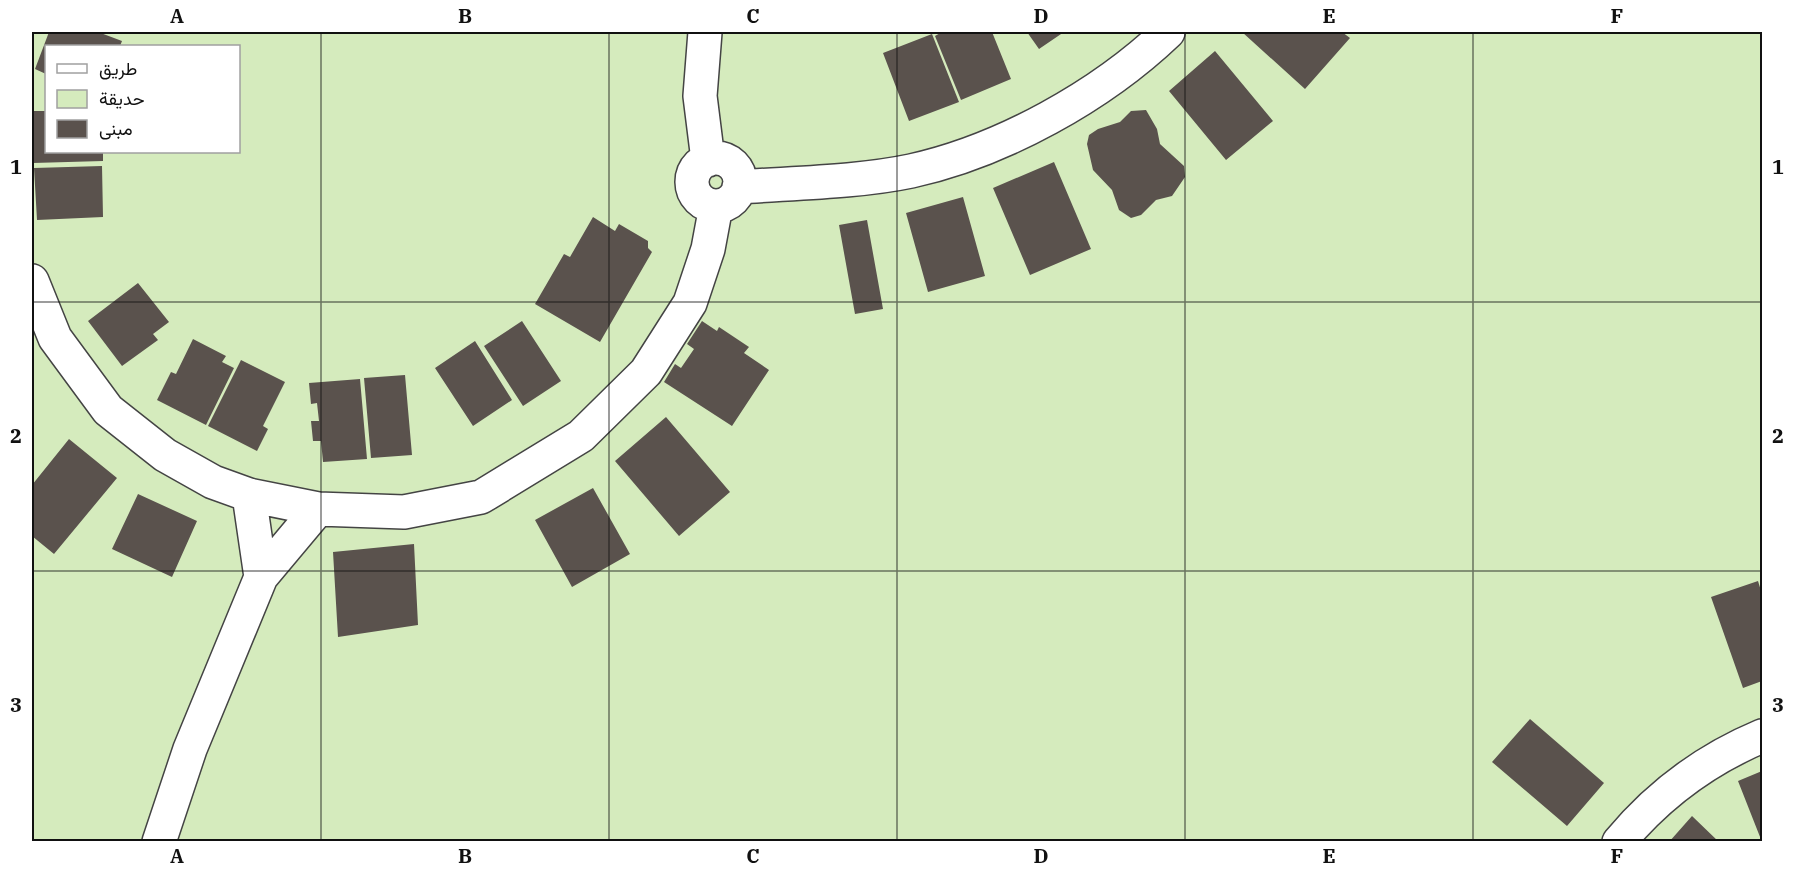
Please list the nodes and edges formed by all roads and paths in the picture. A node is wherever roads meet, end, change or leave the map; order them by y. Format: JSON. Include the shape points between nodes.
{"nodes":[{"id":1,"x":705,"y":32,"type":"edge"},
{"id":2,"x":1168,"y":32,"type":"edge"},
{"id":3,"x":728,"y":197,"type":"junction"},
{"id":4,"x":32,"y":281,"type":"edge"},
{"id":5,"x":249,"y":495,"type":"junction"},
{"id":6,"x":318,"y":508,"type":"junction"},
{"id":7,"x":261,"y":577,"type":"junction"},
{"id":8,"x":1762,"y":736,"type":"edge"},
{"id":9,"x":159,"y":842,"type":"edge"},
{"id":10,"x":1619,"y":842,"type":"edge"}],
"edges":[{"from":1,"to":3,"type":"street","via":[[700,96],[708,160],[724,160],[737,171],[740,178]]},
{"from":2,"to":3,"type":"street","via":[[1112,78],[1062,111],[953,159],[900,172]]},
{"from":3,"to":6,"type":"street","via":[[690,303],[646,372],[581,436],[481,497],[404,512]]},
{"from":4,"to":5,"type":"street","via":[[55,338],[108,410],[165,455],[213,482]]},
{"from":5,"to":6,"type":"street"},
{"from":5,"to":7,"type":"street"},
{"from":6,"to":7,"type":"street"},
{"from":7,"to":9,"type":"street","via":[[190,748]]},
{"from":8,"to":10,"type":"street","via":[[1691,775],[1660,799]]}]}
